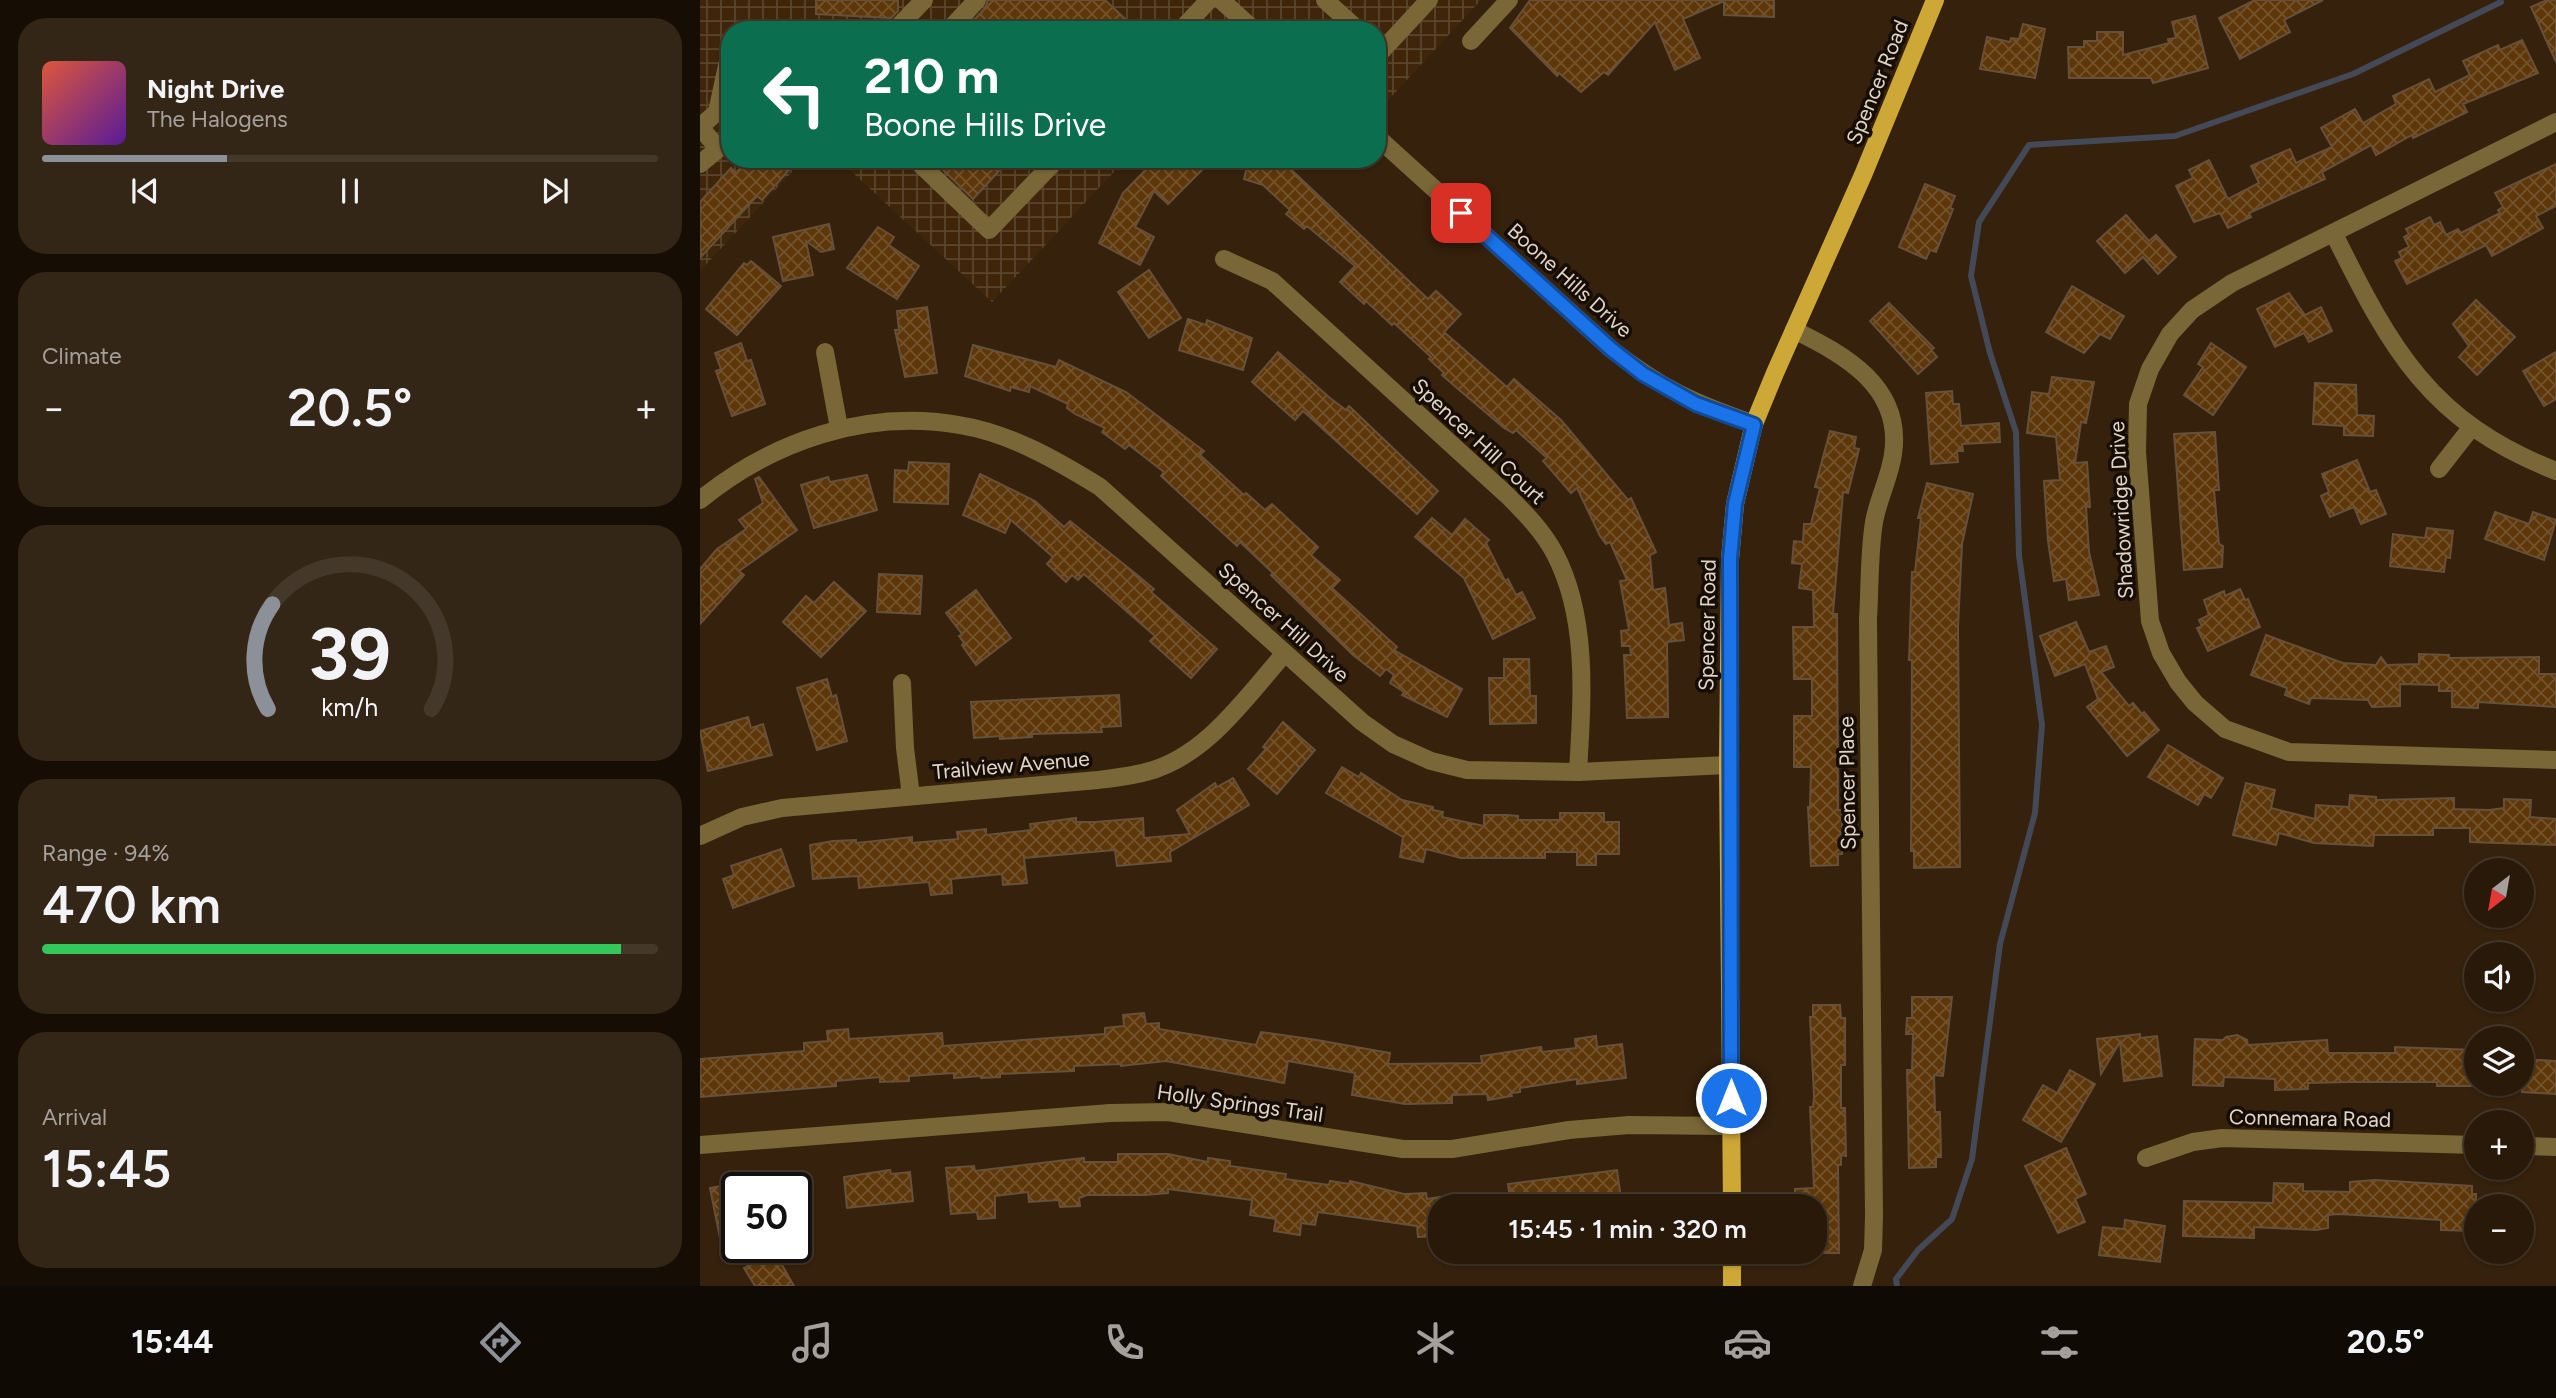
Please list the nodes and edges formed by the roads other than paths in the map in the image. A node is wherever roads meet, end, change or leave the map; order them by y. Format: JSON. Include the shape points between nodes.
{"nodes":[{"id":1,"x":924,"y":0,"type":"edge"},
{"id":2,"x":976,"y":0,"type":"edge"},
{"id":3,"x":1209,"y":0,"type":"edge"},
{"id":4,"x":1220,"y":0,"type":"edge"},
{"id":5,"x":1325,"y":0,"type":"edge"},
{"id":6,"x":1429,"y":0,"type":"edge"},
{"id":7,"x":1509,"y":0,"type":"edge"},
{"id":8,"x":1936,"y":0,"type":"edge"},
{"id":9,"x":904,"y":21,"type":"edge"},
{"id":10,"x":956,"y":21,"type":"edge"},
{"id":11,"x":1189,"y":21,"type":"edge"},
{"id":12,"x":1244,"y":21,"type":"edge"},
{"id":13,"x":1348,"y":21,"type":"edge"},
{"id":14,"x":1471,"y":41,"type":"dead end"},
{"id":15,"x":1386,"y":45,"type":"edge"},
{"id":16,"x":721,"y":94,"type":"edge"},
{"id":17,"x":2556,"y":122,"type":"edge"},
{"id":18,"x":700,"y":127,"type":"edge"},
{"id":19,"x":700,"y":127,"type":"edge"},
{"id":20,"x":721,"y":142,"type":"edge"},
{"id":21,"x":721,"y":145,"type":"edge"},
{"id":22,"x":1386,"y":145,"type":"edge"},
{"id":23,"x":700,"y":163,"type":"edge"},
{"id":24,"x":924,"y":168,"type":"edge"},
{"id":25,"x":1048,"y":168,"type":"edge"},
{"id":26,"x":2334,"y":234,"type":"junction"},
{"id":27,"x":1224,"y":259,"type":"dead end"},
{"id":28,"x":1794,"y":330,"type":"junction"},
{"id":29,"x":825,"y":352,"type":"dead end"},
{"id":30,"x":1754,"y":425,"type":"junction"},
{"id":31,"x":839,"y":428,"type":"junction"},
{"id":32,"x":2471,"y":428,"type":"junction"},
{"id":33,"x":2439,"y":469,"type":"dead end"},
{"id":34,"x":2556,"y":471,"type":"edge"},
{"id":35,"x":700,"y":500,"type":"edge"},
{"id":36,"x":1285,"y":653,"type":"junction"},
{"id":37,"x":902,"y":683,"type":"dead end"},
{"id":38,"x":2556,"y":760,"type":"edge"},
{"id":39,"x":1728,"y":765,"type":"junction"},
{"id":40,"x":1578,"y":772,"type":"junction"},
{"id":41,"x":911,"y":796,"type":"junction"},
{"id":42,"x":700,"y":836,"type":"edge"},
{"id":43,"x":1731,"y":1126,"type":"junction"},
{"id":44,"x":2464,"y":1144,"type":"edge"},
{"id":45,"x":700,"y":1145,"type":"edge"},
{"id":46,"x":2534,"y":1146,"type":"edge"},
{"id":47,"x":2556,"y":1147,"type":"edge"},
{"id":48,"x":2146,"y":1158,"type":"dead end"},
{"id":49,"x":1732,"y":1194,"type":"edge"},
{"id":50,"x":1732,"y":1264,"type":"edge"},
{"id":51,"x":1732,"y":1286,"type":"edge"},
{"id":52,"x":1863,"y":1286,"type":"edge"}],
"edges":[{"from":1,"to":9,"type":"street"},
{"from":2,"to":10,"type":"street"},
{"from":3,"to":11,"type":"street"},
{"from":4,"to":12,"type":"street"},
{"from":5,"to":13,"type":"street"},
{"from":6,"to":15,"type":"street"},
{"from":7,"to":14,"type":"street"},
{"from":8,"to":28,"type":"main road","name":"Spencer Road"},
{"from":16,"to":19,"type":"street","via":[[717,112]]},
{"from":17,"to":26,"type":"street","name":"Shadowridge Drive"},
{"from":18,"to":20,"type":"street"},
{"from":21,"to":23,"type":"street"},
{"from":22,"to":30,"type":"street","name":"Boone Hills Drive","via":[[1643,374],[1696,404]]},
{"from":24,"to":25,"type":"street","via":[[989,230]]},
{"from":26,"to":32,"type":"street","via":[[2378,322],[2406,364]]},
{"from":26,"to":38,"type":"street","name":"Shadowridge Drive","via":[[2232,283],[2192,310],[2170,334],[2150,369],[2138,404],[2137,452],[2150,621],[2161,653],[2195,703],[2225,729],[2289,752]]},
{"from":27,"to":40,"type":"street","name":"Spencer Hill Court","via":[[1272,281],[1507,495],[1540,531],[1555,553],[1577,619]]},
{"from":28,"to":30,"type":"main road","name":"Spencer Road"},
{"from":28,"to":52,"type":"street","name":"Spencer Place","via":[[1859,367],[1883,395],[1894,431],[1893,455],[1874,523],[1868,619],[1874,1216],[1873,1250]]},
{"from":29,"to":31,"type":"street"},
{"from":30,"to":39,"type":"main road","name":"Spencer Road","via":[[1735,504],[1730,559]]},
{"from":31,"to":35,"type":"street","name":"Spencer Hill Drive","via":[[794,442],[745,467]]},
{"from":31,"to":36,"type":"street","name":"Spencer Hill Drive","via":[[899,422],[959,425],[1055,459],[1100,487]]},
{"from":32,"to":33,"type":"street"},
{"from":32,"to":34,"type":"street","via":[[2519,457]]},
{"from":36,"to":40,"type":"street","name":"Spencer Hill Drive","via":[[1362,722],[1393,744],[1431,761],[1466,769]]},
{"from":36,"to":41,"type":"street","name":"Trailview Avenue","via":[[1216,731],[1185,756],[1148,772]]},
{"from":37,"to":41,"type":"street"},
{"from":39,"to":40,"type":"street","name":"Spencer Hill Drive"},
{"from":39,"to":43,"type":"main road","name":"Spencer Road"},
{"from":41,"to":42,"type":"street","name":"Trailview Avenue","via":[[782,808],[742,817]]},
{"from":43,"to":45,"type":"street","name":"Holly Springs Trail","via":[[1629,1125],[1452,1149],[1404,1149],[1168,1112],[1110,1113]]},
{"from":43,"to":49,"type":"main road","name":"Spencer Road"},
{"from":44,"to":48,"type":"street","name":"Connemara Road","via":[[2222,1138],[2193,1142]]},
{"from":46,"to":47,"type":"street"},
{"from":50,"to":51,"type":"main road"}]}
